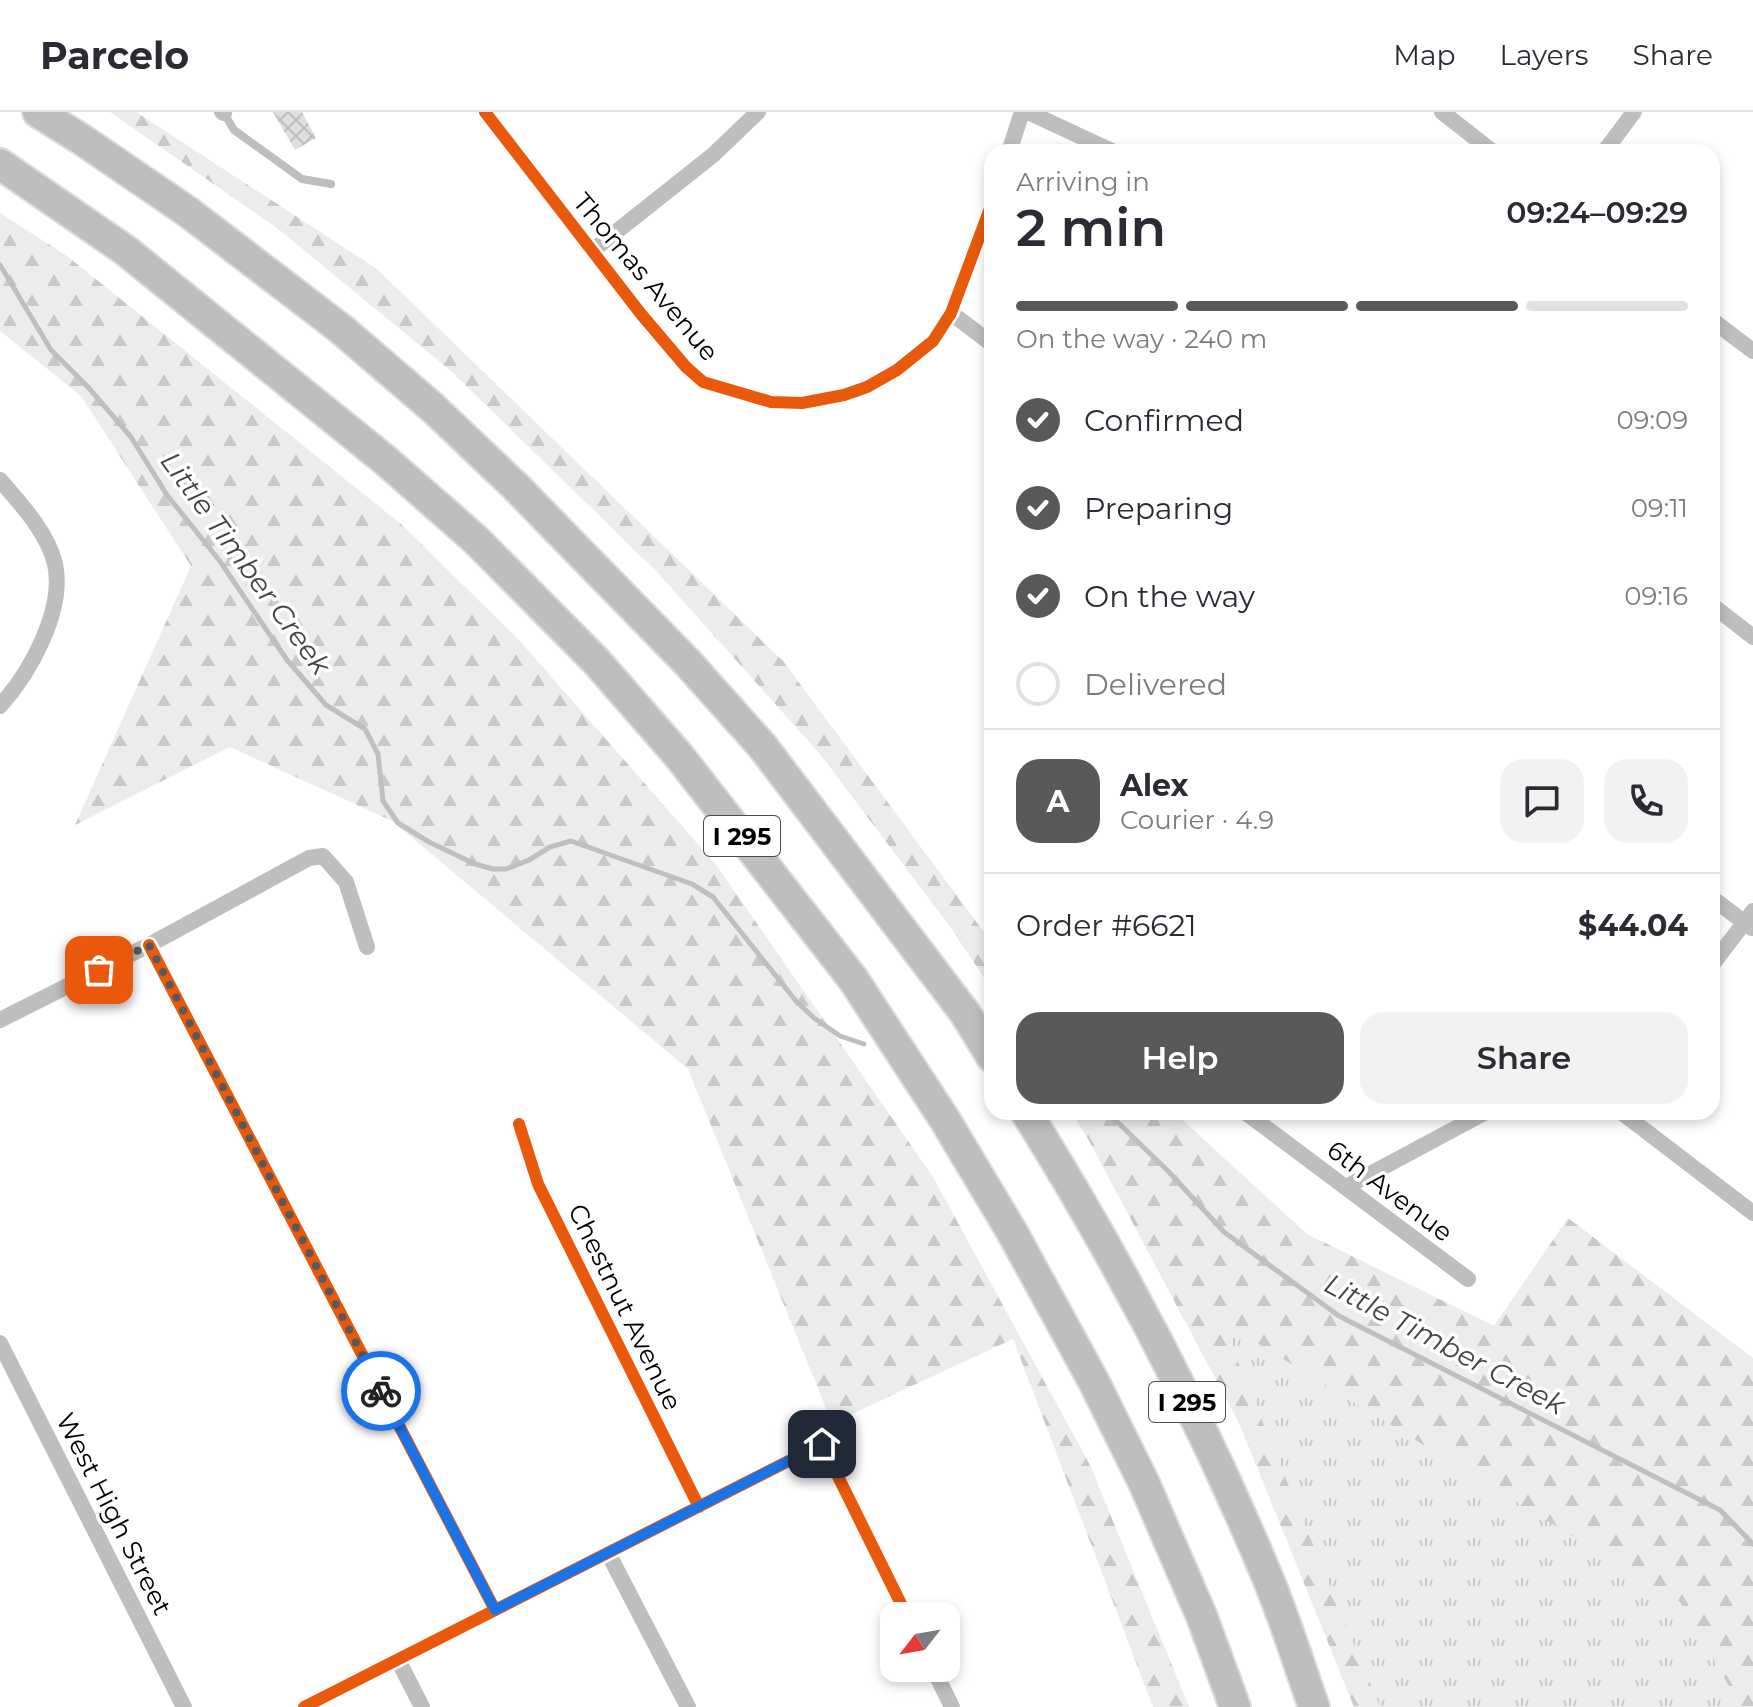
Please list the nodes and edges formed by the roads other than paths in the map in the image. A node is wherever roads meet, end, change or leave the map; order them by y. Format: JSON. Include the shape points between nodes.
{"nodes":[{"id":1,"x":38,"y":112,"type":"edge"},
{"id":2,"x":485,"y":112,"type":"edge"},
{"id":3,"x":758,"y":112,"type":"edge"},
{"id":4,"x":1025,"y":112,"type":"edge"},
{"id":5,"x":1442,"y":112,"type":"edge"},
{"id":6,"x":1634,"y":112,"type":"edge"},
{"id":7,"x":223,"y":113,"type":"edge"},
{"id":8,"x":1012,"y":144,"type":"edge"},
{"id":9,"x":1096,"y":144,"type":"edge"},
{"id":10,"x":1483,"y":144,"type":"edge"},
{"id":11,"x":1610,"y":144,"type":"edge"},
{"id":12,"x":0,"y":164,"type":"edge"},
{"id":13,"x":331,"y":184,"type":"dead end"},
{"id":14,"x":984,"y":224,"type":"edge"},
{"id":15,"x":592,"y":251,"type":"junction"},
{"id":16,"x":951,"y":313,"type":"junction"},
{"id":17,"x":1720,"y":326,"type":"edge"},
{"id":18,"x":984,"y":338,"type":"edge"},
{"id":19,"x":1753,"y":351,"type":"edge"},
{"id":20,"x":0,"y":480,"type":"edge"},
{"id":21,"x":1720,"y":611,"type":"edge"},
{"id":22,"x":1753,"y":637,"type":"edge"},
{"id":23,"x":0,"y":706,"type":"edge"},
{"id":24,"x":1720,"y":903,"type":"edge"},
{"id":25,"x":1750,"y":921,"type":"edge"},
{"id":26,"x":149,"y":945,"type":"junction"},
{"id":27,"x":367,"y":947,"type":"dead end"},
{"id":28,"x":1720,"y":956,"type":"edge"},
{"id":29,"x":0,"y":1020,"type":"edge"},
{"id":30,"x":984,"y":1044,"type":"edge"},
{"id":31,"x":1031,"y":1120,"type":"edge"},
{"id":32,"x":1256,"y":1120,"type":"edge"},
{"id":33,"x":1471,"y":1120,"type":"edge"},
{"id":34,"x":1631,"y":1120,"type":"edge"},
{"id":35,"x":519,"y":1124,"type":"dead end"},
{"id":36,"x":1346,"y":1187,"type":"junction"},
{"id":37,"x":1753,"y":1213,"type":"edge"},
{"id":38,"x":1468,"y":1279,"type":"dead end"},
{"id":39,"x":0,"y":1343,"type":"edge"},
{"id":40,"x":699,"y":1507,"type":"junction"},
{"id":41,"x":608,"y":1553,"type":"junction"},
{"id":42,"x":900,"y":1602,"type":"edge"},
{"id":43,"x":495,"y":1610,"type":"junction"},
{"id":44,"x":398,"y":1660,"type":"junction"},
{"id":45,"x":940,"y":1682,"type":"edge"},
{"id":46,"x":184,"y":1707,"type":"edge"},
{"id":47,"x":304,"y":1707,"type":"edge"},
{"id":48,"x":422,"y":1707,"type":"edge"},
{"id":49,"x":688,"y":1707,"type":"edge"},
{"id":50,"x":952,"y":1707,"type":"edge"},
{"id":51,"x":1235,"y":1707,"type":"edge"},
{"id":52,"x":1314,"y":1707,"type":"edge"}],
"edges":[{"from":1,"to":30,"type":"highway","number":"I 295","via":[[188,212],[341,329],[527,497],[763,747]]},
{"from":2,"to":15,"type":"street","name":"Thomas Avenue"},
{"from":3,"to":15,"type":"street","via":[[713,155]]},
{"from":4,"to":8,"type":"street"},
{"from":4,"to":9,"type":"street"},
{"from":5,"to":10,"type":"street"},
{"from":6,"to":11,"type":"street"},
{"from":7,"to":13,"type":"lane","via":[[234,130],[302,179]]},
{"from":12,"to":51,"type":"highway","number":"I 295","via":[[125,250],[385,460],[476,540],[585,650],[679,756],[853,979],[1012,1232],[1144,1483]]},
{"from":14,"to":16,"type":"street","name":"Thomas Avenue"},
{"from":15,"to":16,"type":"street","name":"Thomas Avenue","via":[[703,382],[771,402],[802,403],[867,387],[933,341]]},
{"from":16,"to":18,"type":"street"},
{"from":17,"to":19,"type":"street"},
{"from":20,"to":23,"type":"street","via":[[44,540],[57,580],[35,659]]},
{"from":21,"to":22,"type":"street"},
{"from":24,"to":25,"type":"street"},
{"from":25,"to":28,"type":"street"},
{"from":26,"to":27,"type":"street","via":[[309,858],[323,856],[346,882]]},
{"from":26,"to":29,"type":"street"},
{"from":26,"to":43,"type":"street"},
{"from":31,"to":52,"type":"highway","number":"I 295","via":[[1127,1287],[1220,1469],[1270,1583]]},
{"from":32,"to":36,"type":"street","name":"6th Avenue"},
{"from":33,"to":36,"type":"street"},
{"from":34,"to":37,"type":"street"},
{"from":35,"to":40,"type":"street","name":"Chestnut Avenue","via":[[538,1184]]},
{"from":36,"to":38,"type":"street","name":"6th Avenue"},
{"from":39,"to":46,"type":"street","name":"West High Street"},
{"from":40,"to":41,"type":"street"},
{"from":40,"to":42,"type":"street","via":[[822,1444]]},
{"from":41,"to":43,"type":"street"},
{"from":41,"to":49,"type":"street"},
{"from":43,"to":44,"type":"street"},
{"from":44,"to":47,"type":"street"},
{"from":44,"to":48,"type":"street"},
{"from":45,"to":50,"type":"street"}]}
